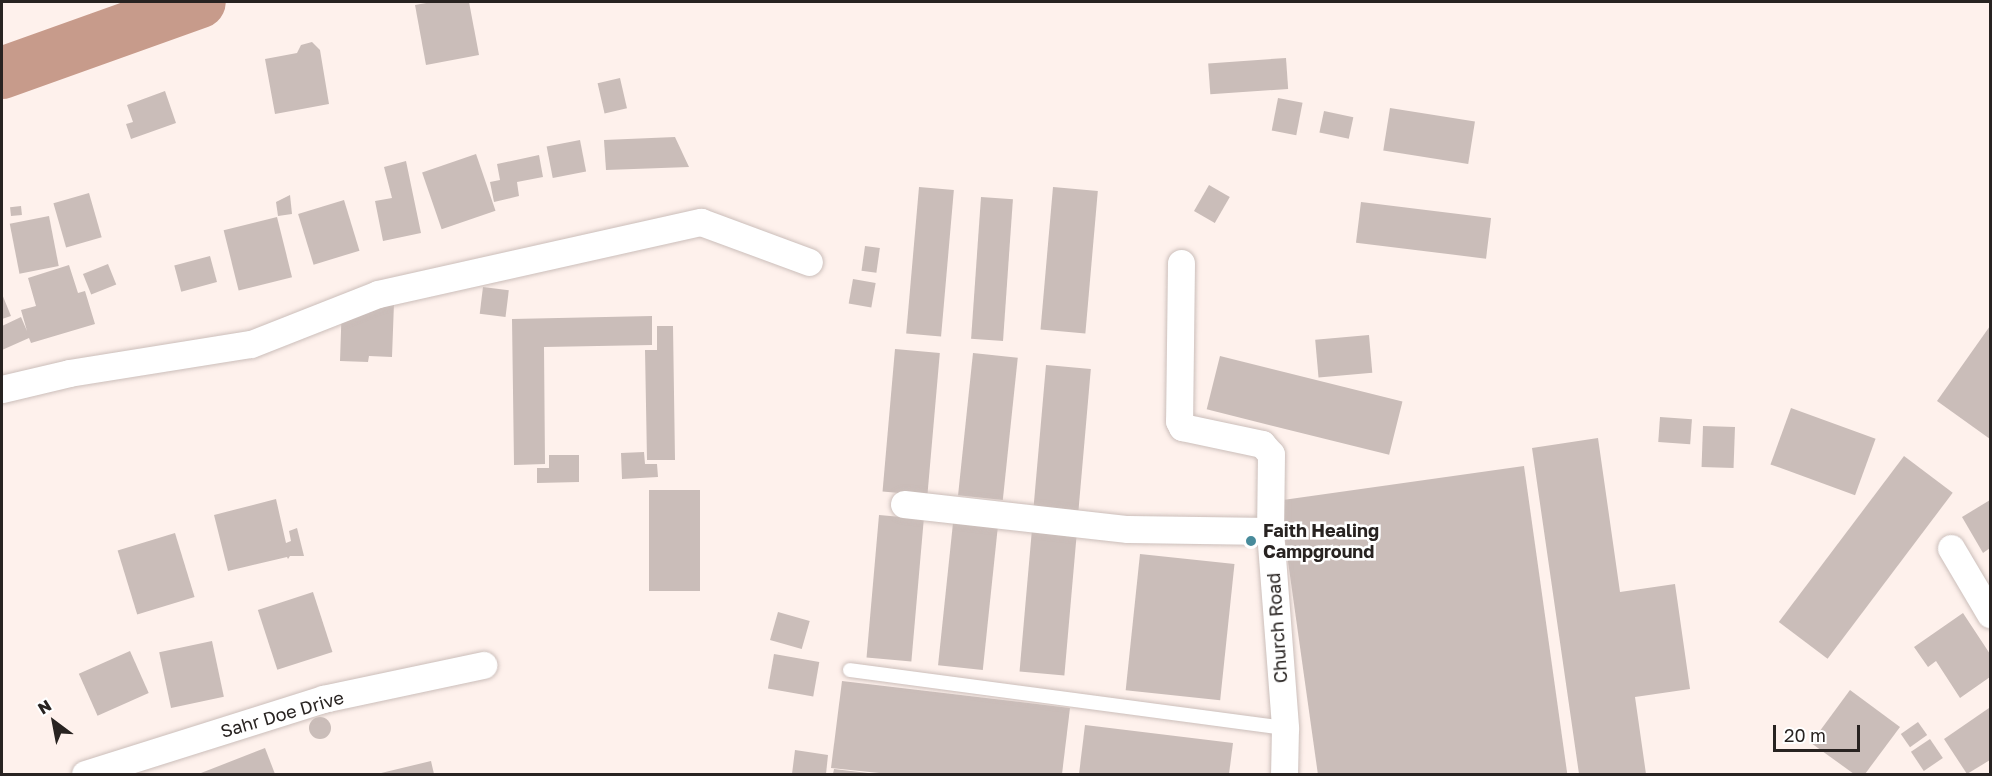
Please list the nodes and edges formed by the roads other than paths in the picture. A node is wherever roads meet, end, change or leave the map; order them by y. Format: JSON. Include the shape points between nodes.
{"nodes":[{"id":1,"x":809,"y":262,"type":"dead end"},
{"id":2,"x":1181,"y":263,"type":"dead end"},
{"id":3,"x":2,"y":389,"type":"edge"},
{"id":4,"x":904,"y":504,"type":"dead end"},
{"id":5,"x":1270,"y":531,"type":"junction"},
{"id":6,"x":1951,"y":548,"type":"dead end"},
{"id":7,"x":1990,"y":614,"type":"edge"},
{"id":8,"x":483,"y":665,"type":"dead end"},
{"id":9,"x":850,"y":670,"type":"dead end"},
{"id":10,"x":1285,"y":728,"type":"junction"},
{"id":11,"x":85,"y":774,"type":"edge"},
{"id":12,"x":1284,"y":774,"type":"edge"}],
"edges":[{"from":1,"to":3,"type":"street","via":[[701,222],[378,294],[251,344],[69,373]]},
{"from":2,"to":5,"type":"street","name":"Church Road","via":[[1179,421],[1182,427],[1262,444],[1271,454]]},
{"from":4,"to":5,"type":"street","via":[[1128,529]]},
{"from":5,"to":10,"type":"street","name":"Church Road"},
{"from":6,"to":7,"type":"street"},
{"from":8,"to":11,"type":"street","name":"Sahr Doe Drive","via":[[323,699]]},
{"from":9,"to":10,"type":"lane"},
{"from":10,"to":12,"type":"street","name":"Church Road"}]}
